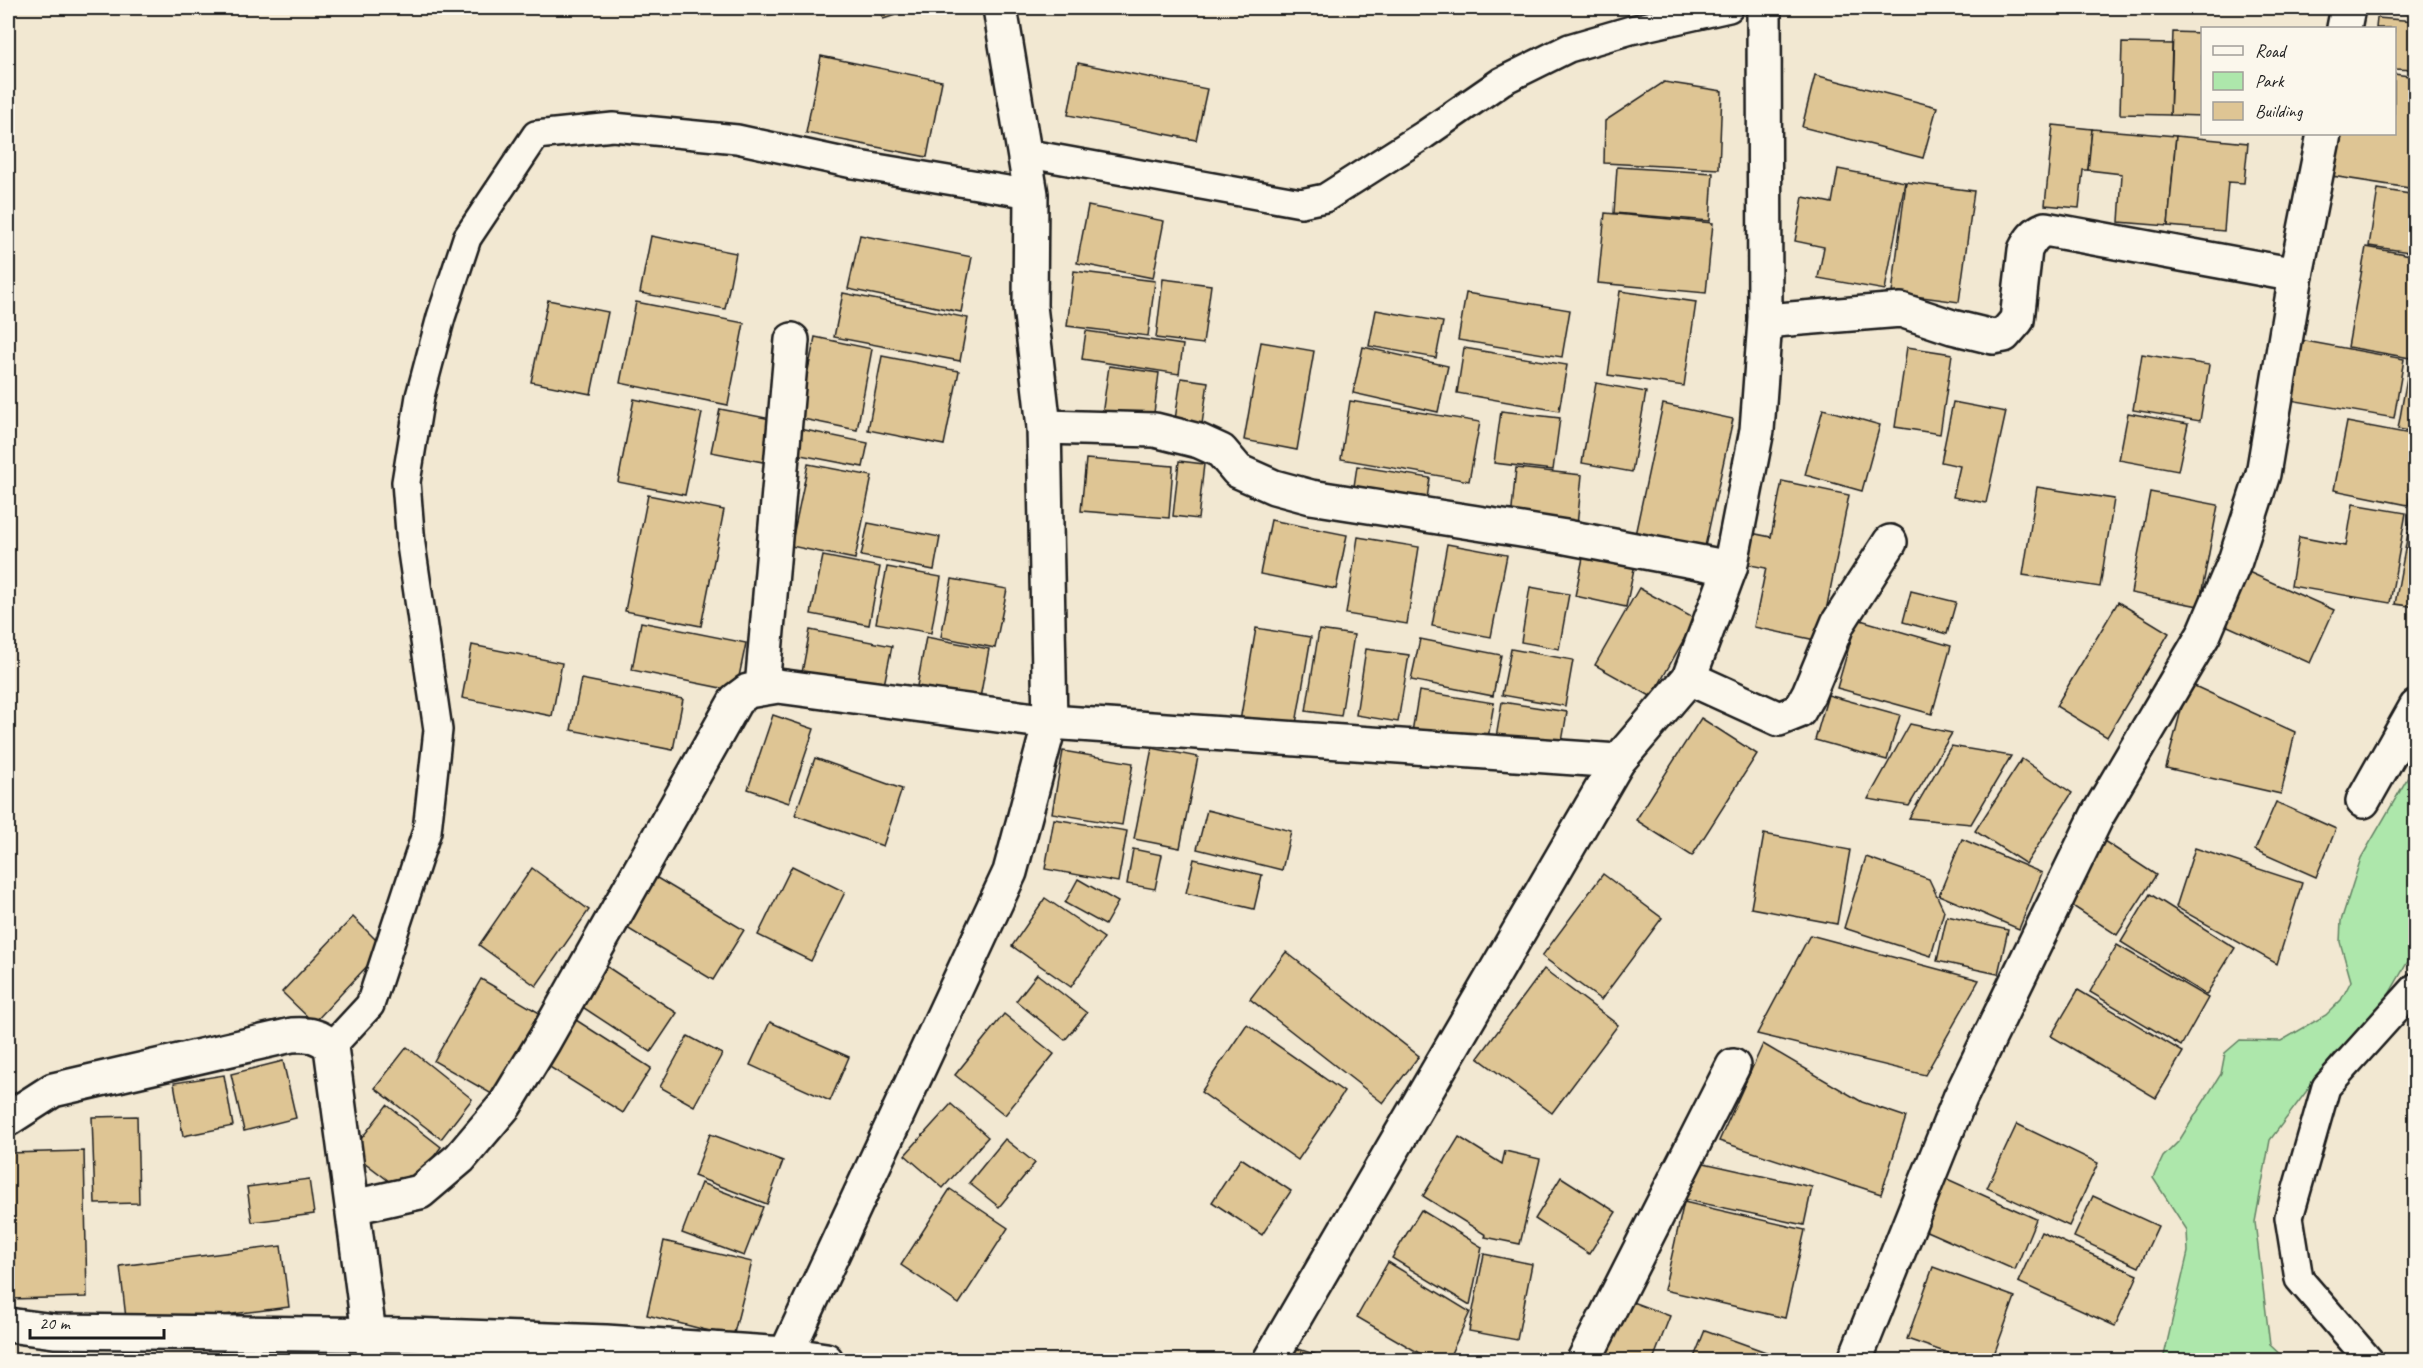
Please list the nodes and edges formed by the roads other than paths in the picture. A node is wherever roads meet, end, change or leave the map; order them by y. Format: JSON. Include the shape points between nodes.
{"nodes":[{"id":1,"x":1000,"y":8,"type":"edge"},
{"id":2,"x":1729,"y":8,"type":"edge"},
{"id":3,"x":1764,"y":8,"type":"edge"},
{"id":4,"x":2348,"y":8,"type":"edge"},
{"id":5,"x":2344,"y":27,"type":"edge"},
{"id":6,"x":2324,"y":135,"type":"edge"},
{"id":7,"x":1024,"y":153,"type":"junction"},
{"id":8,"x":1031,"y":194,"type":"junction"},
{"id":9,"x":2296,"y":275,"type":"junction"},
{"id":10,"x":1765,"y":321,"type":"junction"},
{"id":11,"x":792,"y":340,"type":"dead end"},
{"id":12,"x":1044,"y":427,"type":"junction"},
{"id":13,"x":1890,"y":542,"type":"dead end"},
{"id":14,"x":1730,"y":568,"type":"junction"},
{"id":15,"x":1689,"y":678,"type":"junction"},
{"id":16,"x":762,"y":688,"type":"junction"},
{"id":17,"x":2415,"y":707,"type":"edge"},
{"id":18,"x":1050,"y":722,"type":"junction"},
{"id":19,"x":1618,"y":761,"type":"junction"},
{"id":20,"x":2363,"y":801,"type":"dead end"},
{"id":21,"x":2415,"y":987,"type":"edge"},
{"id":22,"x":331,"y":1047,"type":"junction"},
{"id":23,"x":1732,"y":1066,"type":"dead end"},
{"id":24,"x":8,"y":1119,"type":"edge"},
{"id":25,"x":353,"y":1208,"type":"junction"},
{"id":26,"x":8,"y":1325,"type":"edge"},
{"id":27,"x":370,"y":1347,"type":"edge"},
{"id":28,"x":786,"y":1354,"type":"junction"},
{"id":29,"x":825,"y":1360,"type":"edge"},
{"id":30,"x":1270,"y":1360,"type":"edge"},
{"id":31,"x":1584,"y":1360,"type":"edge"},
{"id":32,"x":1855,"y":1360,"type":"edge"},
{"id":33,"x":2369,"y":1360,"type":"edge"}],
"edges":[{"from":1,"to":7,"type":"street"},
{"from":2,"to":7,"type":"lane","via":[[1569,48],[1502,81],[1325,198],[1300,203]]},
{"from":3,"to":10,"type":"street"},
{"from":4,"to":5,"type":"street"},
{"from":6,"to":9,"type":"street"},
{"from":7,"to":8,"type":"street"},
{"from":8,"to":12,"type":"street","via":[[1030,306]]},
{"from":8,"to":22,"type":"lane","via":[[864,166],[737,139],[613,127],[536,135],[467,238],[420,396],[406,482],[411,545],[438,730],[427,831],[370,1005]]},
{"from":9,"to":10,"type":"street","via":[[2045,229],[2030,240],[2025,250],[2017,320],[2004,335],[1994,337],[1952,327],[1901,310]]},
{"from":9,"to":32,"type":"street","via":[[2263,474],[2235,561],[2205,634],[2097,816],[1965,1087]]},
{"from":10,"to":14,"type":"street","via":[[1757,430]]},
{"from":11,"to":16,"type":"street"},
{"from":12,"to":14,"type":"street","via":[[1155,430],[1200,441],[1221,451],[1238,471],[1274,488],[1311,497],[1566,537]]},
{"from":12,"to":18,"type":"street"},
{"from":13,"to":15,"type":"street","via":[[1838,623],[1799,711],[1779,719]]},
{"from":14,"to":15,"type":"street"},
{"from":15,"to":19,"type":"street"},
{"from":16,"to":18,"type":"street","via":[[778,686]]},
{"from":16,"to":25,"type":"street","via":[[748,691],[736,700],[505,1105],[460,1158],[420,1192]]},
{"from":17,"to":20,"type":"street"},
{"from":18,"to":19,"type":"street"},
{"from":18,"to":28,"type":"street","via":[[1010,872]]},
{"from":19,"to":30,"type":"street"},
{"from":21,"to":33,"type":"lane","via":[[2326,1087],[2289,1217],[2299,1279]]},
{"from":22,"to":24,"type":"street","via":[[321,1038],[292,1035],[53,1090]]},
{"from":22,"to":25,"type":"street"},
{"from":23,"to":31,"type":"street"},
{"from":25,"to":27,"type":"street"},
{"from":26,"to":27,"type":"street","via":[[54,1331]]},
{"from":27,"to":28,"type":"street","via":[[606,1342]]},
{"from":28,"to":29,"type":"street"}]}
